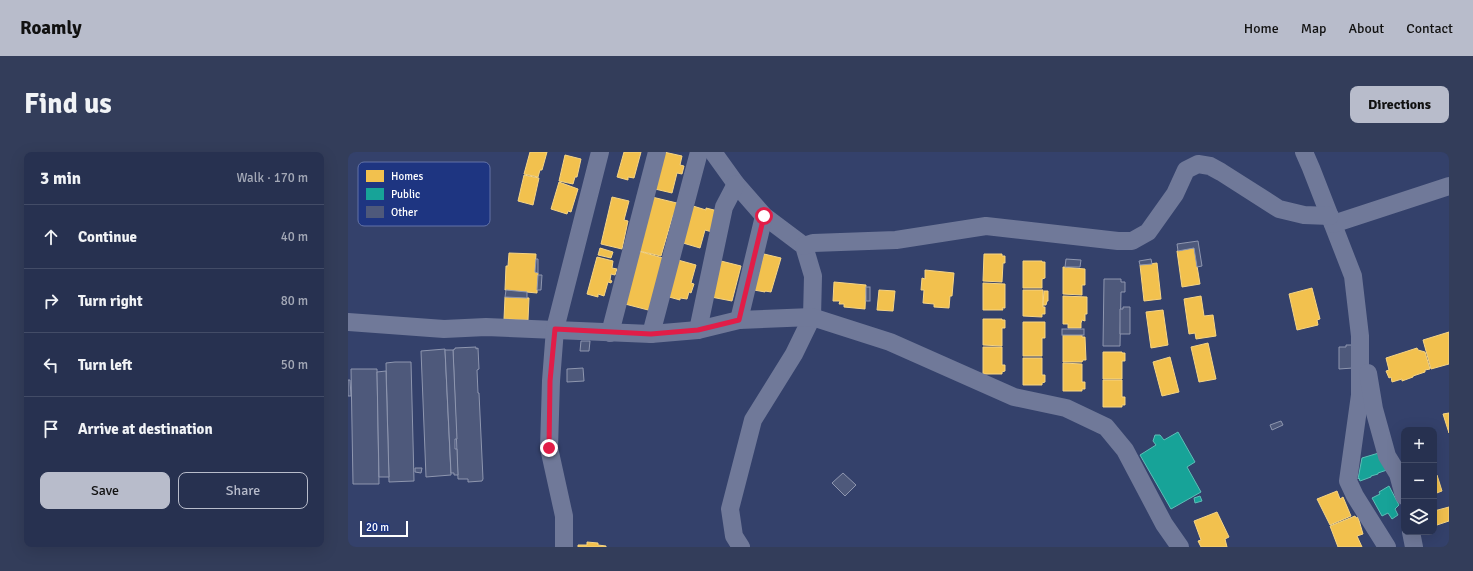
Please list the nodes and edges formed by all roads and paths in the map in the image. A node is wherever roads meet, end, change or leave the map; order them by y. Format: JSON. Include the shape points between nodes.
{"nodes":[{"id":1,"x":600,"y":152,"type":"edge"},
{"id":2,"x":657,"y":152,"type":"edge"},
{"id":3,"x":699,"y":152,"type":"edge"},
{"id":4,"x":713,"y":152,"type":"edge"},
{"id":5,"x":1304,"y":152,"type":"edge"},
{"id":6,"x":736,"y":184,"type":"junction"},
{"id":7,"x":1449,"y":186,"type":"edge"},
{"id":8,"x":764,"y":216,"type":"junction"},
{"id":9,"x":1331,"y":220,"type":"junction"},
{"id":10,"x":804,"y":246,"type":"junction"},
{"id":11,"x":812,"y":317,"type":"junction"},
{"id":12,"x":739,"y":320,"type":"junction"},
{"id":13,"x":348,"y":322,"type":"edge"},
{"id":14,"x":555,"y":329,"type":"junction"},
{"id":15,"x":698,"y":330,"type":"junction"},
{"id":16,"x":610,"y":333,"type":"junction"},
{"id":17,"x":651,"y":334,"type":"junction"},
{"id":18,"x":1360,"y":336,"type":"junction"},
{"id":19,"x":1401,"y":485,"type":"edge"},
{"id":20,"x":1412,"y":535,"type":"edge"},
{"id":21,"x":564,"y":547,"type":"edge"},
{"id":22,"x":741,"y":547,"type":"edge"},
{"id":23,"x":1180,"y":547,"type":"edge"},
{"id":24,"x":1387,"y":547,"type":"edge"},
{"id":25,"x":1414,"y":547,"type":"edge"}],
"edges":[{"from":1,"to":14,"type":"street"},
{"from":2,"to":16,"type":"street"},
{"from":3,"to":17,"type":"street"},
{"from":4,"to":6,"type":"street"},
{"from":5,"to":9,"type":"street"},
{"from":6,"to":8,"type":"street"},
{"from":6,"to":15,"type":"street","via":[[724,207]]},
{"from":7,"to":9,"type":"street"},
{"from":8,"to":10,"type":"street"},
{"from":8,"to":12,"type":"street"},
{"from":9,"to":10,"type":"street","via":[[1279,209],[1221,172],[1210,166],[1198,164],[1186,170],[1175,194],[1148,232],[1132,241],[1118,242],[986,226],[896,240]]},
{"from":9,"to":18,"type":"street","via":[[1353,276]]},
{"from":10,"to":11,"type":"street","via":[[813,276]]},
{"from":11,"to":12,"type":"street"},
{"from":11,"to":22,"type":"street","via":[[794,354],[753,420],[730,509],[734,536]]},
{"from":11,"to":23,"type":"street","via":[[890,342],[1014,397],[1066,408],[1106,427],[1125,450],[1164,524]]},
{"from":12,"to":15,"type":"street"},
{"from":13,"to":14,"type":"street","via":[[444,329]]},
{"from":14,"to":16,"type":"street"},
{"from":14,"to":21,"type":"street","via":[[550,381],[549,448],[564,516]]},
{"from":15,"to":17,"type":"street"},
{"from":16,"to":17,"type":"street"},
{"from":18,"to":19,"type":"street","via":[[1363,339],[1374,409],[1387,456],[1398,474]]},
{"from":18,"to":24,"type":"street","via":[[1360,395],[1348,481]]},
{"from":20,"to":25,"type":"street"}]}
